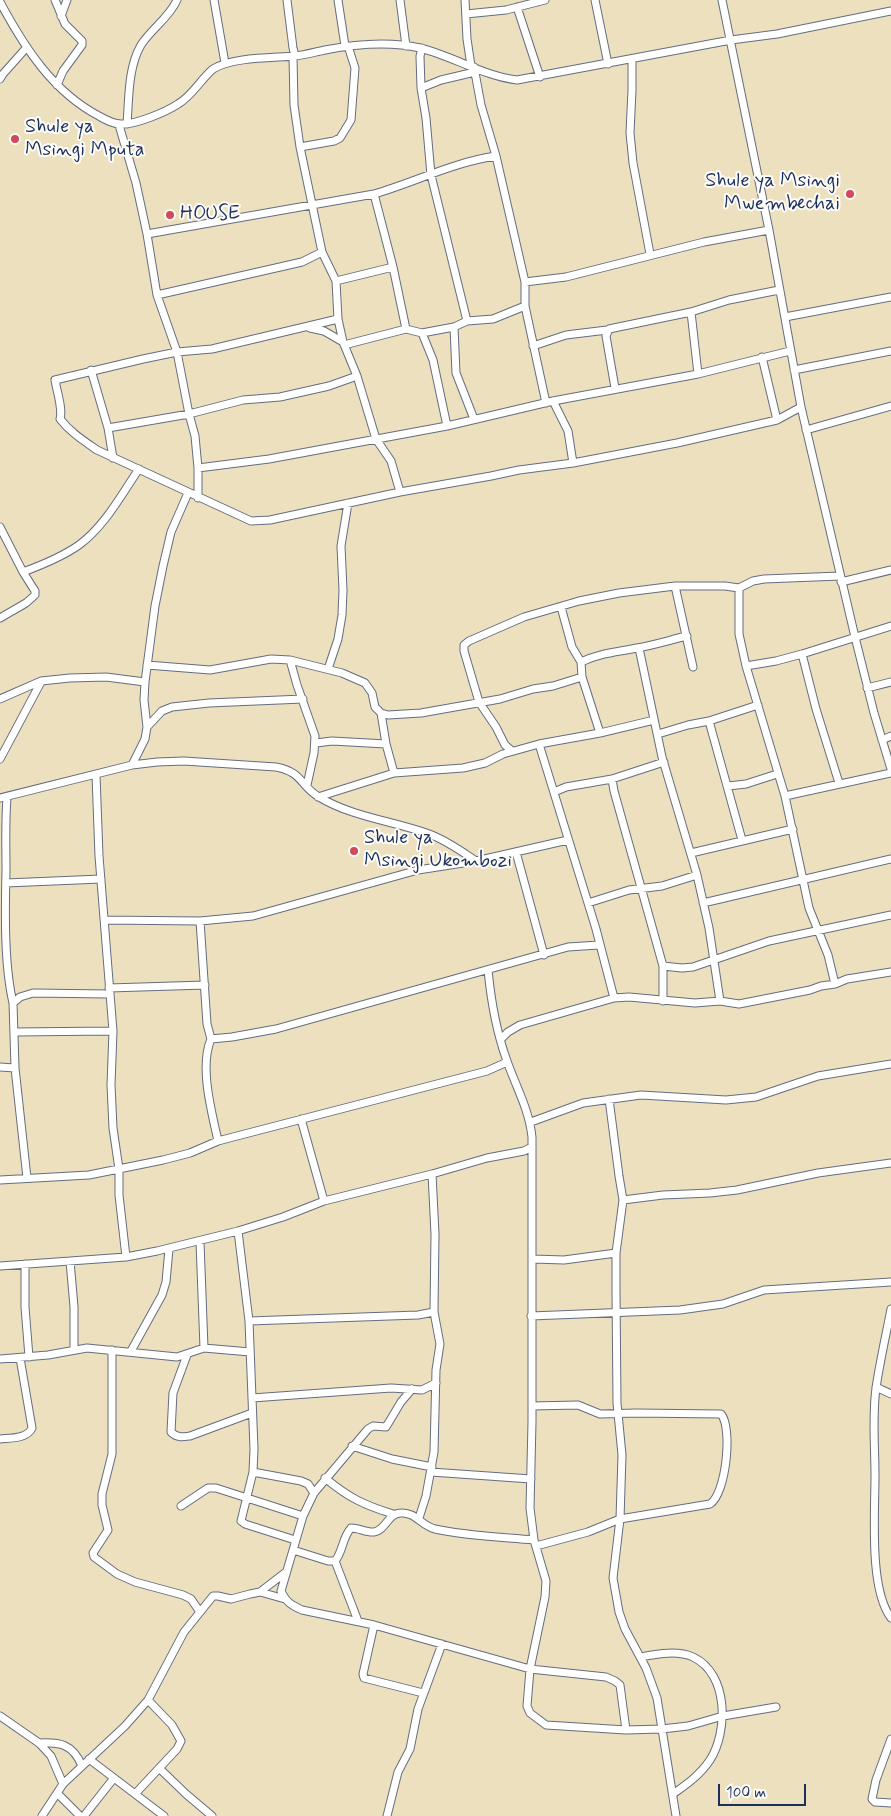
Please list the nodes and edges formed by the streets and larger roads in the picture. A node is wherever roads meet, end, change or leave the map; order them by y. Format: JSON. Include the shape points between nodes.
{"nodes":[{"id":1,"x":55,"y":0,"type":"edge"},
{"id":2,"x":67,"y":0,"type":"edge"},
{"id":3,"x":177,"y":0,"type":"edge"},
{"id":4,"x":214,"y":0,"type":"edge"},
{"id":5,"x":288,"y":0,"type":"edge"},
{"id":6,"x":338,"y":0,"type":"edge"},
{"id":7,"x":400,"y":0,"type":"edge"},
{"id":8,"x":465,"y":0,"type":"edge"},
{"id":9,"x":545,"y":0,"type":"edge"},
{"id":10,"x":595,"y":0,"type":"edge"},
{"id":11,"x":722,"y":0,"type":"edge"},
{"id":12,"x":0,"y":2,"type":"edge"},
{"id":13,"x":517,"y":7,"type":"junction"},
{"id":14,"x":891,"y":11,"type":"edge"},
{"id":15,"x":466,"y":14,"type":"junction"},
{"id":16,"x":61,"y":16,"type":"junction"},
{"id":17,"x":731,"y":40,"type":"junction"},
{"id":18,"x":346,"y":46,"type":"junction"},
{"id":19,"x":406,"y":46,"type":"junction"},
{"id":20,"x":27,"y":47,"type":"junction"},
{"id":21,"x":422,"y":48,"type":"junction"},
{"id":22,"x":294,"y":56,"type":"junction"},
{"id":23,"x":632,"y":59,"type":"junction"},
{"id":24,"x":225,"y":63,"type":"junction"},
{"id":25,"x":608,"y":64,"type":"junction"},
{"id":26,"x":473,"y":69,"type":"junction"},
{"id":27,"x":540,"y":77,"type":"junction"},
{"id":28,"x":0,"y":79,"type":"edge"},
{"id":29,"x":57,"y":85,"type":"junction"},
{"id":30,"x":422,"y":88,"type":"junction"},
{"id":31,"x":123,"y":124,"type":"junction"},
{"id":32,"x":300,"y":146,"type":"junction"},
{"id":33,"x":496,"y":156,"type":"junction"},
{"id":34,"x":431,"y":175,"type":"junction"},
{"id":35,"x":374,"y":194,"type":"junction"},
{"id":36,"x":312,"y":203,"type":"junction"},
{"id":37,"x":769,"y":230,"type":"junction"},
{"id":38,"x":147,"y":234,"type":"junction"},
{"id":39,"x":322,"y":252,"type":"junction"},
{"id":40,"x":650,"y":254,"type":"junction"},
{"id":41,"x":393,"y":267,"type":"junction"},
{"id":42,"x":336,"y":281,"type":"junction"},
{"id":43,"x":525,"y":282,"type":"junction"},
{"id":44,"x":779,"y":290,"type":"junction"},
{"id":45,"x":156,"y":295,"type":"junction"},
{"id":46,"x":891,"y":297,"type":"edge"},
{"id":47,"x":525,"y":306,"type":"junction"},
{"id":48,"x":691,"y":312,"type":"junction"},
{"id":49,"x":785,"y":316,"type":"junction"},
{"id":50,"x":338,"y":319,"type":"junction"},
{"id":51,"x":467,"y":321,"type":"junction"},
{"id":52,"x":454,"y":327,"type":"junction"},
{"id":53,"x":300,"y":328,"type":"junction"},
{"id":54,"x":406,"y":329,"type":"junction"},
{"id":55,"x":607,"y":330,"type":"junction"},
{"id":56,"x":422,"y":333,"type":"junction"},
{"id":57,"x":344,"y":343,"type":"junction"},
{"id":58,"x":533,"y":346,"type":"junction"},
{"id":59,"x":790,"y":351,"type":"junction"},
{"id":60,"x":891,"y":351,"type":"edge"},
{"id":61,"x":177,"y":352,"type":"junction"},
{"id":62,"x":762,"y":357,"type":"junction"},
{"id":63,"x":91,"y":370,"type":"junction"},
{"id":64,"x":794,"y":370,"type":"junction"},
{"id":65,"x":698,"y":374,"type":"junction"},
{"id":66,"x":357,"y":376,"type":"junction"},
{"id":67,"x":615,"y":388,"type":"junction"},
{"id":68,"x":549,"y":402,"type":"junction"},
{"id":69,"x":891,"y":406,"type":"edge"},
{"id":70,"x":801,"y":408,"type":"junction"},
{"id":71,"x":188,"y":414,"type":"junction"},
{"id":72,"x":474,"y":419,"type":"junction"},
{"id":73,"x":777,"y":420,"type":"junction"},
{"id":74,"x":446,"y":426,"type":"junction"},
{"id":75,"x":108,"y":428,"type":"junction"},
{"id":76,"x":806,"y":430,"type":"junction"},
{"id":77,"x":376,"y":439,"type":"junction"},
{"id":78,"x":113,"y":458,"type":"junction"},
{"id":79,"x":573,"y":463,"type":"junction"},
{"id":80,"x":198,"y":468,"type":"junction"},
{"id":81,"x":139,"y":469,"type":"junction"},
{"id":82,"x":400,"y":492,"type":"junction"},
{"id":83,"x":188,"y":493,"type":"junction"},
{"id":84,"x":198,"y":498,"type":"junction"},
{"id":85,"x":348,"y":503,"type":"junction"},
{"id":86,"x":0,"y":528,"type":"edge"},
{"id":87,"x":891,"y":570,"type":"edge"},
{"id":88,"x":22,"y":572,"type":"junction"},
{"id":89,"x":840,"y":579,"type":"junction"},
{"id":90,"x":674,"y":586,"type":"junction"},
{"id":91,"x":739,"y":588,"type":"junction"},
{"id":92,"x":561,"y":607,"type":"junction"},
{"id":93,"x":0,"y":618,"type":"edge"},
{"id":94,"x":891,"y":626,"type":"edge"},
{"id":95,"x":686,"y":636,"type":"junction"},
{"id":96,"x":854,"y":637,"type":"junction"},
{"id":97,"x":638,"y":648,"type":"junction"},
{"id":98,"x":802,"y":654,"type":"junction"},
{"id":99,"x":290,"y":660,"type":"junction"},
{"id":100,"x":581,"y":662,"type":"junction"},
{"id":101,"x":147,"y":665,"type":"junction"},
{"id":102,"x":746,"y":666,"type":"junction"},
{"id":103,"x":693,"y":667,"type":"dead end"},
{"id":104,"x":328,"y":669,"type":"junction"},
{"id":105,"x":582,"y":677,"type":"junction"},
{"id":106,"x":42,"y":682,"type":"junction"},
{"id":107,"x":145,"y":682,"type":"junction"},
{"id":108,"x":891,"y":682,"type":"edge"},
{"id":109,"x":867,"y":688,"type":"junction"},
{"id":110,"x":0,"y":699,"type":"edge"},
{"id":111,"x":302,"y":699,"type":"junction"},
{"id":112,"x":479,"y":702,"type":"junction"},
{"id":113,"x":758,"y":705,"type":"junction"},
{"id":114,"x":381,"y":714,"type":"junction"},
{"id":115,"x":654,"y":720,"type":"junction"},
{"id":116,"x":709,"y":721,"type":"junction"},
{"id":117,"x":147,"y":726,"type":"junction"},
{"id":118,"x":600,"y":732,"type":"junction"},
{"id":119,"x":658,"y":734,"type":"junction"},
{"id":120,"x":891,"y":736,"type":"edge"},
{"id":121,"x":882,"y":740,"type":"junction"},
{"id":122,"x":316,"y":743,"type":"junction"},
{"id":123,"x":386,"y":744,"type":"junction"},
{"id":124,"x":539,"y":744,"type":"junction"},
{"id":125,"x":512,"y":751,"type":"junction"},
{"id":126,"x":0,"y":759,"type":"edge"},
{"id":127,"x":664,"y":762,"type":"junction"},
{"id":128,"x":132,"y":766,"type":"junction"},
{"id":129,"x":891,"y":771,"type":"edge"},
{"id":130,"x":394,"y":773,"type":"junction"},
{"id":131,"x":777,"y":774,"type":"junction"},
{"id":132,"x":96,"y":775,"type":"junction"},
{"id":133,"x":612,"y":779,"type":"junction"},
{"id":134,"x":839,"y":784,"type":"junction"},
{"id":135,"x":307,"y":785,"type":"junction"},
{"id":136,"x":728,"y":786,"type":"junction"},
{"id":137,"x":554,"y":792,"type":"junction"},
{"id":138,"x":785,"y":796,"type":"junction"},
{"id":139,"x":318,"y":797,"type":"junction"},
{"id":140,"x":3,"y":798,"type":"edge"},
{"id":141,"x":793,"y":829,"type":"junction"},
{"id":142,"x":568,"y":840,"type":"junction"},
{"id":143,"x":742,"y":840,"type":"junction"},
{"id":144,"x":516,"y":852,"type":"junction"},
{"id":145,"x":691,"y":852,"type":"junction"},
{"id":146,"x":891,"y":859,"type":"edge"},
{"id":147,"x":476,"y":860,"type":"junction"},
{"id":148,"x":3,"y":868,"type":"edge"},
{"id":149,"x":697,"y":876,"type":"junction"},
{"id":150,"x":101,"y":879,"type":"junction"},
{"id":151,"x":803,"y":880,"type":"junction"},
{"id":152,"x":6,"y":883,"type":"junction"},
{"id":153,"x":641,"y":889,"type":"junction"},
{"id":154,"x":588,"y":902,"type":"junction"},
{"id":155,"x":703,"y":903,"type":"junction"},
{"id":156,"x":891,"y":915,"type":"edge"},
{"id":157,"x":104,"y":920,"type":"junction"},
{"id":158,"x":200,"y":921,"type":"junction"},
{"id":159,"x":820,"y":930,"type":"junction"},
{"id":160,"x":3,"y":932,"type":"edge"},
{"id":161,"x":599,"y":945,"type":"junction"},
{"id":162,"x":544,"y":955,"type":"junction"},
{"id":163,"x":714,"y":959,"type":"junction"},
{"id":164,"x":663,"y":966,"type":"junction"},
{"id":165,"x":488,"y":970,"type":"junction"},
{"id":166,"x":891,"y":972,"type":"edge"},
{"id":167,"x":835,"y":984,"type":"junction"},
{"id":168,"x":204,"y":985,"type":"junction"},
{"id":169,"x":109,"y":991,"type":"junction"},
{"id":170,"x":614,"y":998,"type":"junction"},
{"id":171,"x":663,"y":1001,"type":"junction"},
{"id":172,"x":720,"y":1001,"type":"junction"},
{"id":173,"x":13,"y":1003,"type":"junction"},
{"id":174,"x":112,"y":1031,"type":"junction"},
{"id":175,"x":14,"y":1032,"type":"junction"},
{"id":176,"x":211,"y":1039,"type":"junction"},
{"id":177,"x":501,"y":1039,"type":"junction"},
{"id":178,"x":507,"y":1062,"type":"junction"},
{"id":179,"x":891,"y":1064,"type":"edge"},
{"id":180,"x":0,"y":1067,"type":"edge"},
{"id":181,"x":15,"y":1068,"type":"junction"},
{"id":182,"x":609,"y":1099,"type":"junction"},
{"id":183,"x":301,"y":1119,"type":"junction"},
{"id":184,"x":530,"y":1122,"type":"junction"},
{"id":185,"x":218,"y":1141,"type":"junction"},
{"id":186,"x":532,"y":1147,"type":"junction"},
{"id":187,"x":891,"y":1163,"type":"edge"},
{"id":188,"x":119,"y":1169,"type":"junction"},
{"id":189,"x":432,"y":1174,"type":"junction"},
{"id":190,"x":27,"y":1178,"type":"junction"},
{"id":191,"x":0,"y":1180,"type":"edge"},
{"id":192,"x":623,"y":1200,"type":"junction"},
{"id":193,"x":324,"y":1201,"type":"junction"},
{"id":194,"x":238,"y":1231,"type":"junction"},
{"id":195,"x":200,"y":1242,"type":"junction"},
{"id":196,"x":169,"y":1249,"type":"junction"},
{"id":197,"x":616,"y":1253,"type":"junction"},
{"id":198,"x":126,"y":1257,"type":"junction"},
{"id":199,"x":532,"y":1259,"type":"junction"},
{"id":200,"x":70,"y":1261,"type":"junction"},
{"id":201,"x":25,"y":1264,"type":"junction"},
{"id":202,"x":0,"y":1266,"type":"edge"},
{"id":203,"x":891,"y":1282,"type":"edge"},
{"id":204,"x":891,"y":1309,"type":"edge"},
{"id":205,"x":434,"y":1312,"type":"junction"},
{"id":206,"x":616,"y":1313,"type":"junction"},
{"id":207,"x":531,"y":1316,"type":"junction"},
{"id":208,"x":249,"y":1321,"type":"junction"},
{"id":209,"x":204,"y":1348,"type":"junction"},
{"id":210,"x":74,"y":1350,"type":"junction"},
{"id":211,"x":112,"y":1350,"type":"junction"},
{"id":212,"x":131,"y":1351,"type":"junction"},
{"id":213,"x":250,"y":1352,"type":"junction"},
{"id":214,"x":883,"y":1352,"type":"junction"},
{"id":215,"x":891,"y":1353,"type":"edge"},
{"id":216,"x":187,"y":1355,"type":"junction"},
{"id":217,"x":29,"y":1357,"type":"junction"},
{"id":218,"x":20,"y":1358,"type":"junction"},
{"id":219,"x":0,"y":1359,"type":"edge"},
{"id":220,"x":436,"y":1383,"type":"junction"},
{"id":221,"x":876,"y":1387,"type":"junction"},
{"id":222,"x":412,"y":1389,"type":"junction"},
{"id":223,"x":891,"y":1394,"type":"edge"},
{"id":224,"x":252,"y":1398,"type":"junction"},
{"id":225,"x":532,"y":1406,"type":"junction"},
{"id":226,"x":252,"y":1413,"type":"junction"},
{"id":227,"x":619,"y":1415,"type":"junction"},
{"id":228,"x":0,"y":1439,"type":"edge"},
{"id":229,"x":352,"y":1446,"type":"junction"},
{"id":230,"x":431,"y":1470,"type":"junction"},
{"id":231,"x":253,"y":1472,"type":"junction"},
{"id":232,"x":326,"y":1478,"type":"junction"},
{"id":233,"x":531,"y":1479,"type":"junction"},
{"id":234,"x":314,"y":1493,"type":"junction"},
{"id":235,"x":248,"y":1497,"type":"junction"},
{"id":236,"x":181,"y":1506,"type":"dead end"},
{"id":237,"x":393,"y":1514,"type":"junction"},
{"id":238,"x":303,"y":1516,"type":"junction"},
{"id":239,"x":419,"y":1518,"type":"junction"},
{"id":240,"x":620,"y":1519,"type":"junction"},
{"id":241,"x":296,"y":1540,"type":"junction"},
{"id":242,"x":535,"y":1543,"type":"junction"},
{"id":243,"x":293,"y":1550,"type":"junction"},
{"id":244,"x":334,"y":1561,"type":"junction"},
{"id":245,"x":287,"y":1572,"type":"junction"},
{"id":246,"x":260,"y":1592,"type":"junction"},
{"id":247,"x":285,"y":1599,"type":"junction"},
{"id":248,"x":200,"y":1612,"type":"junction"},
{"id":249,"x":891,"y":1618,"type":"edge"},
{"id":250,"x":358,"y":1621,"type":"junction"},
{"id":251,"x":374,"y":1625,"type":"junction"},
{"id":252,"x":442,"y":1644,"type":"junction"},
{"id":253,"x":640,"y":1657,"type":"junction"},
{"id":254,"x":530,"y":1669,"type":"junction"},
{"id":255,"x":423,"y":1693,"type":"junction"},
{"id":256,"x":148,"y":1700,"type":"junction"},
{"id":257,"x":776,"y":1707,"type":"dead end"},
{"id":258,"x":0,"y":1716,"type":"edge"},
{"id":259,"x":723,"y":1716,"type":"junction"},
{"id":260,"x":662,"y":1729,"type":"junction"},
{"id":261,"x":626,"y":1730,"type":"junction"},
{"id":262,"x":891,"y":1739,"type":"edge"},
{"id":263,"x":39,"y":1743,"type":"junction"},
{"id":264,"x":89,"y":1759,"type":"junction"},
{"id":265,"x":82,"y":1766,"type":"junction"},
{"id":266,"x":159,"y":1768,"type":"junction"},
{"id":267,"x":114,"y":1778,"type":"junction"},
{"id":268,"x":63,"y":1784,"type":"junction"},
{"id":269,"x":57,"y":1793,"type":"junction"},
{"id":270,"x":135,"y":1794,"type":"junction"},
{"id":271,"x":673,"y":1794,"type":"junction"},
{"id":272,"x":891,"y":1803,"type":"edge"},
{"id":273,"x":159,"y":1814,"type":"edge"},
{"id":274,"x":42,"y":1816,"type":"edge"},
{"id":275,"x":80,"y":1816,"type":"edge"},
{"id":276,"x":84,"y":1816,"type":"edge"},
{"id":277,"x":212,"y":1816,"type":"edge"},
{"id":278,"x":387,"y":1816,"type":"edge"},
{"id":279,"x":676,"y":1816,"type":"edge"}],
"edges":[{"from":1,"to":16,"type":"street"},
{"from":2,"to":16,"type":"street"},
{"from":3,"to":31,"type":"street","via":[[137,54]]},
{"from":4,"to":24,"type":"street"},
{"from":5,"to":22,"type":"street"},
{"from":6,"to":18,"type":"street"},
{"from":7,"to":19,"type":"street"},
{"from":8,"to":15,"type":"street"},
{"from":9,"to":13,"type":"street"},
{"from":10,"to":25,"type":"street"},
{"from":11,"to":17,"type":"street"},
{"from":12,"to":20,"type":"street"},
{"from":13,"to":15,"type":"street"},
{"from":13,"to":27,"type":"street"},
{"from":14,"to":17,"type":"street"},
{"from":15,"to":26,"type":"street"},
{"from":16,"to":29,"type":"street","via":[[82,40],[82,46],[63,71]]},
{"from":17,"to":23,"type":"street"},
{"from":17,"to":37,"type":"street"},
{"from":18,"to":19,"type":"street"},
{"from":18,"to":22,"type":"street"},
{"from":18,"to":32,"type":"street","via":[[355,68],[351,120],[340,138]]},
{"from":19,"to":21,"type":"street"},
{"from":20,"to":28,"type":"street"},
{"from":20,"to":29,"type":"street"},
{"from":21,"to":26,"type":"street"},
{"from":21,"to":30,"type":"street"},
{"from":22,"to":24,"type":"street"},
{"from":22,"to":32,"type":"street","via":[[294,104]]},
{"from":23,"to":25,"type":"street"},
{"from":23,"to":40,"type":"street","via":[[630,133]]},
{"from":24,"to":31,"type":"street","via":[[207,74],[180,104]]},
{"from":25,"to":27,"type":"street"},
{"from":26,"to":27,"type":"street","via":[[508,79]]},
{"from":26,"to":30,"type":"street"},
{"from":26,"to":33,"type":"street"},
{"from":29,"to":31,"type":"street","via":[[88,110]]},
{"from":30,"to":34,"type":"street"},
{"from":31,"to":38,"type":"street"},
{"from":32,"to":36,"type":"street"},
{"from":33,"to":34,"type":"street","via":[[460,163]]},
{"from":33,"to":43,"type":"street"},
{"from":34,"to":35,"type":"street"},
{"from":34,"to":51,"type":"street"},
{"from":35,"to":36,"type":"street"},
{"from":35,"to":41,"type":"street"},
{"from":36,"to":38,"type":"street"},
{"from":36,"to":39,"type":"street"},
{"from":37,"to":40,"type":"street"},
{"from":37,"to":44,"type":"street"},
{"from":38,"to":45,"type":"street"},
{"from":39,"to":42,"type":"street"},
{"from":39,"to":45,"type":"street","via":[[302,262]]},
{"from":40,"to":43,"type":"street","via":[[566,276]]},
{"from":41,"to":42,"type":"street"},
{"from":41,"to":54,"type":"street"},
{"from":42,"to":50,"type":"street"},
{"from":43,"to":47,"type":"street"},
{"from":44,"to":48,"type":"street"},
{"from":44,"to":49,"type":"street"},
{"from":45,"to":61,"type":"street"},
{"from":46,"to":49,"type":"street"},
{"from":47,"to":51,"type":"street","via":[[493,319]]},
{"from":47,"to":58,"type":"street"},
{"from":48,"to":55,"type":"street"},
{"from":48,"to":65,"type":"street"},
{"from":49,"to":59,"type":"street"},
{"from":50,"to":53,"type":"street"},
{"from":50,"to":57,"type":"street"},
{"from":51,"to":52,"type":"street"},
{"from":52,"to":56,"type":"street"},
{"from":52,"to":72,"type":"street","via":[[456,372]]},
{"from":53,"to":57,"type":"street","via":[[318,329]]},
{"from":53,"to":61,"type":"street","via":[[212,349]]},
{"from":54,"to":56,"type":"street"},
{"from":54,"to":57,"type":"street"},
{"from":55,"to":58,"type":"street","via":[[566,335]]},
{"from":55,"to":67,"type":"street","via":[[606,343]]},
{"from":56,"to":74,"type":"street","via":[[433,360]]},
{"from":57,"to":66,"type":"street"},
{"from":58,"to":68,"type":"street"},
{"from":59,"to":62,"type":"street"},
{"from":59,"to":64,"type":"street"},
{"from":60,"to":64,"type":"street"},
{"from":61,"to":63,"type":"street"},
{"from":61,"to":71,"type":"street"},
{"from":62,"to":65,"type":"street"},
{"from":62,"to":73,"type":"street"},
{"from":63,"to":75,"type":"street"},
{"from":63,"to":78,"type":"street","via":[[55,380],[62,411],[60,419],[83,441]]},
{"from":64,"to":70,"type":"street"},
{"from":65,"to":67,"type":"street"},
{"from":66,"to":71,"type":"street","via":[[329,386],[243,400]]},
{"from":66,"to":77,"type":"street"},
{"from":67,"to":68,"type":"street"},
{"from":68,"to":72,"type":"street"},
{"from":68,"to":79,"type":"street","via":[[568,431]]},
{"from":69,"to":76,"type":"street"},
{"from":70,"to":73,"type":"street"},
{"from":70,"to":76,"type":"street"},
{"from":71,"to":75,"type":"street"},
{"from":71,"to":80,"type":"street","via":[[195,436]]},
{"from":72,"to":74,"type":"street"},
{"from":73,"to":79,"type":"street"},
{"from":74,"to":77,"type":"street"},
{"from":75,"to":78,"type":"street"},
{"from":76,"to":89,"type":"street"},
{"from":77,"to":80,"type":"street","via":[[269,459]]},
{"from":77,"to":82,"type":"street","via":[[391,461]]},
{"from":78,"to":81,"type":"street"},
{"from":79,"to":82,"type":"street"},
{"from":80,"to":84,"type":"street"},
{"from":81,"to":83,"type":"street"},
{"from":81,"to":88,"type":"street","via":[[91,535],[61,556]]},
{"from":82,"to":85,"type":"street"},
{"from":83,"to":84,"type":"street"},
{"from":83,"to":101,"type":"street","via":[[171,532],[155,606]]},
{"from":84,"to":85,"type":"street","via":[[250,521],[270,520]]},
{"from":85,"to":104,"type":"street","via":[[341,546],[342,616]]},
{"from":86,"to":88,"type":"street"},
{"from":87,"to":89,"type":"street"},
{"from":88,"to":93,"type":"street","via":[[35,595]]},
{"from":89,"to":91,"type":"street","via":[[764,579]]},
{"from":89,"to":96,"type":"street"},
{"from":90,"to":91,"type":"street"},
{"from":90,"to":92,"type":"street","via":[[619,593]]},
{"from":90,"to":95,"type":"street"},
{"from":91,"to":102,"type":"street","via":[[739,634]]},
{"from":92,"to":100,"type":"street","via":[[572,647]]},
{"from":92,"to":112,"type":"street","via":[[524,618],[466,643],[464,651]]},
{"from":94,"to":96,"type":"street"},
{"from":95,"to":97,"type":"street"},
{"from":95,"to":103,"type":"street"},
{"from":96,"to":98,"type":"street"},
{"from":96,"to":109,"type":"street"},
{"from":97,"to":100,"type":"street","via":[[591,656]]},
{"from":97,"to":115,"type":"street"},
{"from":98,"to":102,"type":"street"},
{"from":98,"to":134,"type":"street"},
{"from":99,"to":101,"type":"street","via":[[271,659],[210,670]]},
{"from":99,"to":104,"type":"street"},
{"from":99,"to":111,"type":"street"},
{"from":100,"to":105,"type":"street"},
{"from":101,"to":107,"type":"street"},
{"from":102,"to":113,"type":"street"},
{"from":104,"to":114,"type":"street","via":[[365,683]]},
{"from":105,"to":112,"type":"street"},
{"from":105,"to":118,"type":"street"},
{"from":106,"to":107,"type":"street","via":[[106,677]]},
{"from":106,"to":110,"type":"street"},
{"from":106,"to":126,"type":"street"},
{"from":107,"to":117,"type":"street"},
{"from":108,"to":109,"type":"street"},
{"from":109,"to":121,"type":"street"},
{"from":111,"to":117,"type":"street","via":[[172,707],[162,711]]},
{"from":111,"to":122,"type":"street"},
{"from":112,"to":114,"type":"street","via":[[421,713]]},
{"from":112,"to":125,"type":"street","via":[[504,745]]},
{"from":113,"to":116,"type":"street"},
{"from":113,"to":131,"type":"street"},
{"from":114,"to":123,"type":"street"},
{"from":115,"to":118,"type":"street"},
{"from":115,"to":119,"type":"street"},
{"from":116,"to":119,"type":"street"},
{"from":116,"to":136,"type":"street"},
{"from":117,"to":128,"type":"street","via":[[145,739]]},
{"from":118,"to":124,"type":"street"},
{"from":119,"to":127,"type":"street"},
{"from":120,"to":121,"type":"street"},
{"from":121,"to":129,"type":"street"},
{"from":122,"to":123,"type":"street"},
{"from":122,"to":135,"type":"street"},
{"from":123,"to":130,"type":"street"},
{"from":124,"to":125,"type":"street"},
{"from":124,"to":137,"type":"street"},
{"from":125,"to":130,"type":"street","via":[[463,768]]},
{"from":127,"to":133,"type":"street"},
{"from":127,"to":145,"type":"street"},
{"from":128,"to":132,"type":"street"},
{"from":128,"to":135,"type":"street","via":[[184,761],[276,766],[298,775]]},
{"from":129,"to":134,"type":"street"},
{"from":130,"to":139,"type":"street"},
{"from":131,"to":136,"type":"street"},
{"from":131,"to":138,"type":"street"},
{"from":132,"to":140,"type":"street"},
{"from":132,"to":150,"type":"street"},
{"from":133,"to":137,"type":"street"},
{"from":133,"to":153,"type":"street"},
{"from":134,"to":138,"type":"street"},
{"from":135,"to":139,"type":"street"},
{"from":136,"to":143,"type":"street"},
{"from":137,"to":142,"type":"street"},
{"from":138,"to":141,"type":"street"},
{"from":139,"to":147,"type":"street","via":[[350,812],[431,835]]},
{"from":140,"to":148,"type":"street"},
{"from":141,"to":143,"type":"street"},
{"from":141,"to":151,"type":"street"},
{"from":142,"to":144,"type":"street"},
{"from":142,"to":154,"type":"street"},
{"from":143,"to":145,"type":"street"},
{"from":144,"to":147,"type":"street"},
{"from":144,"to":162,"type":"street"},
{"from":145,"to":149,"type":"street"},
{"from":146,"to":151,"type":"street"},
{"from":147,"to":158,"type":"street","via":[[418,870],[253,916]]},
{"from":148,"to":152,"type":"street"},
{"from":149,"to":153,"type":"street"},
{"from":149,"to":155,"type":"street"},
{"from":150,"to":152,"type":"street"},
{"from":150,"to":157,"type":"street"},
{"from":151,"to":155,"type":"street"},
{"from":151,"to":159,"type":"street","via":[[809,908]]},
{"from":152,"to":160,"type":"street"},
{"from":153,"to":154,"type":"street"},
{"from":153,"to":164,"type":"street"},
{"from":154,"to":161,"type":"street"},
{"from":155,"to":163,"type":"street"},
{"from":156,"to":159,"type":"street"},
{"from":157,"to":158,"type":"street"},
{"from":157,"to":169,"type":"street"},
{"from":158,"to":168,"type":"street"},
{"from":159,"to":163,"type":"street","via":[[769,941]]},
{"from":159,"to":167,"type":"street"},
{"from":160,"to":173,"type":"street"},
{"from":161,"to":162,"type":"street","via":[[568,948]]},
{"from":161,"to":170,"type":"street"},
{"from":162,"to":165,"type":"street"},
{"from":163,"to":164,"type":"street","via":[[693,967]]},
{"from":163,"to":172,"type":"street"},
{"from":164,"to":171,"type":"street"},
{"from":165,"to":176,"type":"street","via":[[318,1018]]},
{"from":165,"to":177,"type":"street"},
{"from":166,"to":167,"type":"street"},
{"from":167,"to":172,"type":"street","via":[[739,1004]]},
{"from":168,"to":169,"type":"street"},
{"from":168,"to":176,"type":"street","via":[[206,1024]]},
{"from":169,"to":173,"type":"street","via":[[34,993]]},
{"from":169,"to":174,"type":"street"},
{"from":170,"to":171,"type":"street"},
{"from":170,"to":177,"type":"street","via":[[520,1025]]},
{"from":171,"to":172,"type":"street","via":[[695,1004]]},
{"from":173,"to":175,"type":"street"},
{"from":174,"to":175,"type":"street"},
{"from":174,"to":188,"type":"street","via":[[113,1128]]},
{"from":175,"to":181,"type":"street"},
{"from":176,"to":185,"type":"street","via":[[207,1080]]},
{"from":177,"to":178,"type":"street"},
{"from":178,"to":183,"type":"street","via":[[487,1071]]},
{"from":178,"to":184,"type":"street"},
{"from":179,"to":182,"type":"street","via":[[818,1076],[756,1097],[726,1100],[641,1095]]},
{"from":180,"to":181,"type":"street"},
{"from":181,"to":190,"type":"street"},
{"from":182,"to":184,"type":"street"},
{"from":182,"to":192,"type":"street"},
{"from":183,"to":185,"type":"street"},
{"from":183,"to":193,"type":"street"},
{"from":184,"to":186,"type":"street"},
{"from":185,"to":188,"type":"street","via":[[190,1153]]},
{"from":186,"to":189,"type":"street"},
{"from":186,"to":199,"type":"street"},
{"from":187,"to":192,"type":"street","via":[[818,1173],[737,1190]]},
{"from":188,"to":190,"type":"street","via":[[89,1175]]},
{"from":188,"to":198,"type":"street"},
{"from":189,"to":193,"type":"street"},
{"from":189,"to":205,"type":"street"},
{"from":190,"to":191,"type":"street"},
{"from":192,"to":197,"type":"street"},
{"from":193,"to":194,"type":"street"},
{"from":194,"to":195,"type":"street"},
{"from":194,"to":208,"type":"street"},
{"from":195,"to":196,"type":"street"},
{"from":195,"to":209,"type":"street"},
{"from":196,"to":198,"type":"street"},
{"from":196,"to":212,"type":"street","via":[[162,1295]]},
{"from":197,"to":199,"type":"street","via":[[564,1260]]},
{"from":197,"to":206,"type":"street"},
{"from":198,"to":200,"type":"street"},
{"from":199,"to":207,"type":"street"},
{"from":200,"to":201,"type":"street"},
{"from":200,"to":210,"type":"street"},
{"from":201,"to":202,"type":"street"},
{"from":201,"to":217,"type":"street"},
{"from":203,"to":206,"type":"street","via":[[764,1290],[711,1307]]},
{"from":204,"to":214,"type":"street"},
{"from":205,"to":208,"type":"street"},
{"from":205,"to":220,"type":"street","via":[[440,1344]]},
{"from":206,"to":207,"type":"street"},
{"from":206,"to":227,"type":"street"},
{"from":207,"to":225,"type":"street"},
{"from":208,"to":213,"type":"street"},
{"from":209,"to":213,"type":"street"},
{"from":209,"to":216,"type":"street"},
{"from":210,"to":211,"type":"street"},
{"from":210,"to":217,"type":"street"},
{"from":211,"to":212,"type":"street"},
{"from":211,"to":248,"type":"street","via":[[112,1454],[102,1494],[108,1530],[93,1553],[94,1558],[135,1582],[191,1599]]},
{"from":212,"to":216,"type":"street","via":[[172,1357]]},
{"from":213,"to":224,"type":"street"},
{"from":214,"to":215,"type":"street"},
{"from":214,"to":221,"type":"street"},
{"from":216,"to":226,"type":"street","via":[[173,1393],[171,1432],[176,1436],[190,1436]]},
{"from":217,"to":218,"type":"street"},
{"from":218,"to":219,"type":"street"},
{"from":218,"to":228,"type":"street","via":[[32,1428],[24,1436]]},
{"from":220,"to":222,"type":"street","via":[[422,1390]]},
{"from":220,"to":230,"type":"street"},
{"from":221,"to":223,"type":"street"},
{"from":221,"to":249,"type":"street","via":[[876,1563],[883,1602]]},
{"from":222,"to":224,"type":"street"},
{"from":222,"to":229,"type":"street","via":[[386,1427],[373,1426]]},
{"from":224,"to":226,"type":"street"},
{"from":225,"to":227,"type":"street","via":[[578,1405],[600,1414]]},
{"from":225,"to":233,"type":"street"},
{"from":226,"to":231,"type":"street"},
{"from":227,"to":240,"type":"street","via":[[622,1455]]},
{"from":227,"to":240,"type":"street","via":[[721,1414],[727,1434],[723,1478],[715,1501],[703,1506]]},
{"from":229,"to":230,"type":"street"},
{"from":229,"to":232,"type":"street"},
{"from":230,"to":233,"type":"street"},
{"from":230,"to":239,"type":"street"},
{"from":231,"to":234,"type":"street","via":[[301,1481],[308,1484]]},
{"from":231,"to":235,"type":"street"},
{"from":232,"to":234,"type":"street"},
{"from":232,"to":237,"type":"street","via":[[344,1494],[368,1507]]},
{"from":233,"to":242,"type":"street","via":[[530,1508]]},
{"from":234,"to":238,"type":"street"},
{"from":235,"to":236,"type":"street","via":[[208,1488]]},
{"from":235,"to":238,"type":"street"},
{"from":235,"to":241,"type":"street","via":[[242,1522]]},
{"from":237,"to":239,"type":"street","via":[[406,1513]]},
{"from":237,"to":244,"type":"street","via":[[379,1530],[351,1528]]},
{"from":238,"to":241,"type":"street"},
{"from":239,"to":242,"type":"street","via":[[431,1528],[452,1533]]},
{"from":240,"to":242,"type":"street","via":[[588,1532]]},
{"from":240,"to":253,"type":"street","via":[[613,1578],[615,1595],[625,1630]]},
{"from":241,"to":243,"type":"street"},
{"from":242,"to":254,"type":"street","via":[[546,1588]]},
{"from":243,"to":244,"type":"street"},
{"from":243,"to":245,"type":"street"},
{"from":244,"to":250,"type":"street"},
{"from":245,"to":246,"type":"street"},
{"from":245,"to":247,"type":"street","via":[[281,1591]]},
{"from":246,"to":247,"type":"street"},
{"from":246,"to":248,"type":"street","via":[[231,1599],[213,1596]]},
{"from":247,"to":250,"type":"street","via":[[302,1610]]},
{"from":248,"to":256,"type":"street","via":[[184,1632]]},
{"from":250,"to":251,"type":"street"},
{"from":251,"to":252,"type":"street"},
{"from":251,"to":255,"type":"street","via":[[364,1678]]},
{"from":252,"to":254,"type":"street"},
{"from":252,"to":255,"type":"street"},
{"from":253,"to":259,"type":"street","via":[[683,1654],[694,1658],[710,1673],[718,1687]]},
{"from":253,"to":260,"type":"street","via":[[657,1698]]},
{"from":254,"to":261,"type":"street","via":[[606,1677],[615,1681],[620,1685]]},
{"from":254,"to":261,"type":"street","via":[[527,1706],[530,1713],[546,1725]]},
{"from":255,"to":278,"type":"street","via":[[410,1749],[398,1772]]},
{"from":256,"to":264,"type":"street"},
{"from":256,"to":266,"type":"street","via":[[172,1725],[181,1741]]},
{"from":257,"to":259,"type":"street"},
{"from":258,"to":263,"type":"street"},
{"from":259,"to":260,"type":"street"},
{"from":259,"to":271,"type":"street","via":[[718,1744],[710,1760],[697,1776]]},
{"from":260,"to":261,"type":"street"},
{"from":260,"to":271,"type":"street"},
{"from":262,"to":272,"type":"street","via":[[872,1799]]},
{"from":263,"to":265,"type":"street","via":[[65,1745],[74,1752]]},
{"from":263,"to":268,"type":"street","via":[[50,1756]]},
{"from":264,"to":265,"type":"street"},
{"from":264,"to":267,"type":"street"},
{"from":265,"to":268,"type":"street"},
{"from":266,"to":270,"type":"street"},
{"from":266,"to":277,"type":"street"},
{"from":267,"to":270,"type":"street"},
{"from":267,"to":276,"type":"street"},
{"from":268,"to":269,"type":"street"},
{"from":269,"to":274,"type":"street"},
{"from":269,"to":275,"type":"street"},
{"from":270,"to":273,"type":"street"},
{"from":271,"to":279,"type":"street"}]}
